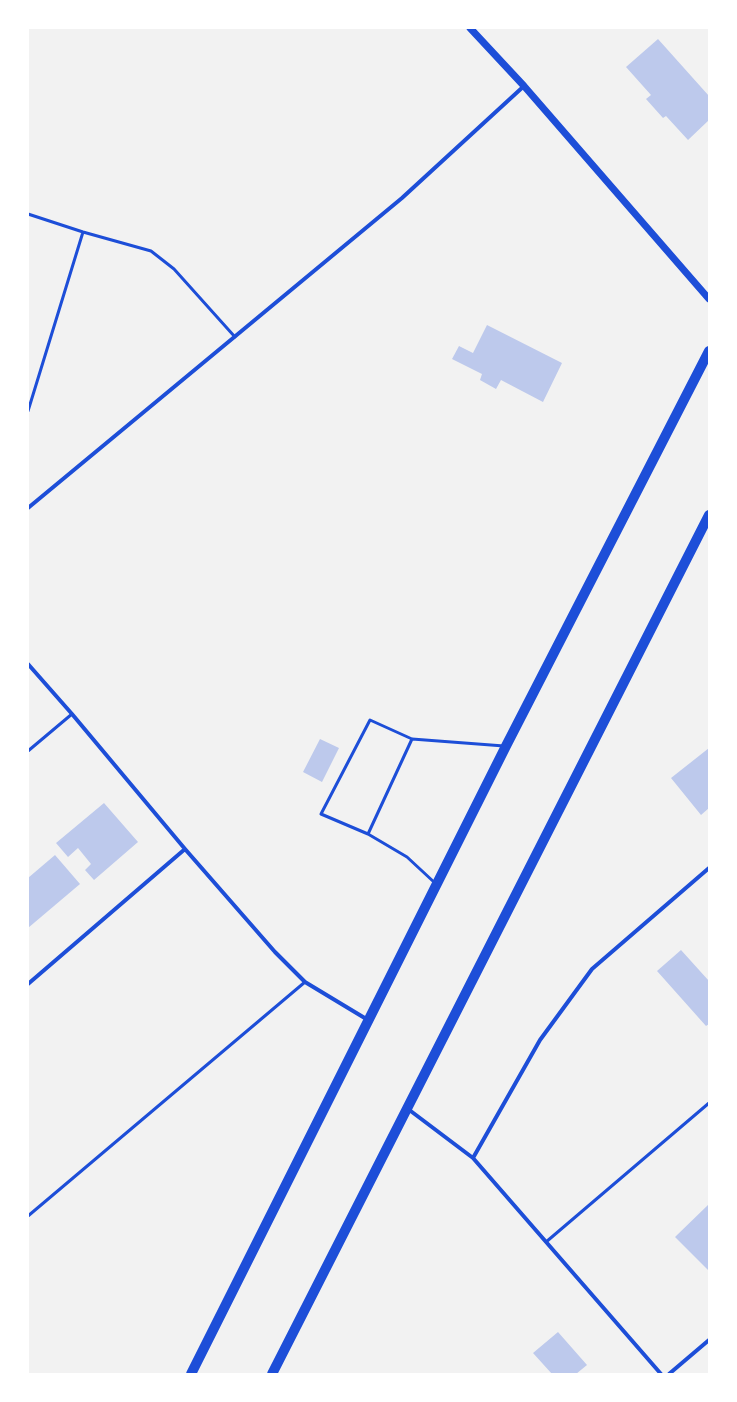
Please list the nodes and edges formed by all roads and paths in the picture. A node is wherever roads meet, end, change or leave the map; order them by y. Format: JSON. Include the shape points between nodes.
{"nodes":[{"id":1,"x":470,"y":28,"type":"edge"},
{"id":2,"x":524,"y":86,"type":"junction"},
{"id":3,"x":28,"y":214,"type":"edge"},
{"id":4,"x":83,"y":232,"type":"junction"},
{"id":5,"x":709,"y":299,"type":"edge"},
{"id":6,"x":235,"y":336,"type":"junction"},
{"id":7,"x":709,"y":351,"type":"edge"},
{"id":8,"x":28,"y":411,"type":"edge"},
{"id":9,"x":28,"y":508,"type":"edge"},
{"id":10,"x":709,"y":515,"type":"edge"},
{"id":11,"x":28,"y":664,"type":"edge"},
{"id":12,"x":72,"y":714,"type":"junction"},
{"id":13,"x":412,"y":739,"type":"junction"},
{"id":14,"x":506,"y":746,"type":"junction"},
{"id":15,"x":28,"y":751,"type":"edge"},
{"id":16,"x":368,"y":834,"type":"junction"},
{"id":17,"x":185,"y":849,"type":"junction"},
{"id":18,"x":709,"y":868,"type":"edge"},
{"id":19,"x":436,"y":884,"type":"junction"},
{"id":20,"x":305,"y":982,"type":"junction"},
{"id":21,"x":28,"y":984,"type":"edge"},
{"id":22,"x":368,"y":1021,"type":"junction"},
{"id":23,"x":709,"y":1103,"type":"edge"},
{"id":24,"x":408,"y":1108,"type":"junction"},
{"id":25,"x":473,"y":1158,"type":"junction"},
{"id":26,"x":28,"y":1216,"type":"edge"},
{"id":27,"x":546,"y":1242,"type":"junction"},
{"id":28,"x":709,"y":1340,"type":"edge"},
{"id":29,"x":191,"y":1374,"type":"edge"},
{"id":30,"x":272,"y":1374,"type":"edge"},
{"id":31,"x":661,"y":1374,"type":"edge"},
{"id":32,"x":669,"y":1374,"type":"edge"}],
"edges":[{"from":1,"to":2,"type":"street"},
{"from":2,"to":5,"type":"street"},
{"from":2,"to":6,"type":"street","via":[[402,198]]},
{"from":3,"to":4,"type":"lane"},
{"from":4,"to":6,"type":"lane","via":[[151,251],[174,269]]},
{"from":4,"to":8,"type":"lane"},
{"from":6,"to":9,"type":"street"},
{"from":7,"to":14,"type":"main road"},
{"from":10,"to":24,"type":"main road"},
{"from":11,"to":12,"type":"street"},
{"from":12,"to":15,"type":"lane"},
{"from":12,"to":17,"type":"street"},
{"from":13,"to":14,"type":"lane"},
{"from":13,"to":16,"type":"lane"},
{"from":13,"to":16,"type":"lane","via":[[370,720],[322,814]]},
{"from":14,"to":19,"type":"main road"},
{"from":16,"to":19,"type":"lane","via":[[407,857]]},
{"from":17,"to":20,"type":"street","via":[[275,952]]},
{"from":17,"to":21,"type":"street"},
{"from":18,"to":25,"type":"street","via":[[592,969],[540,1040]]},
{"from":19,"to":22,"type":"main road"},
{"from":20,"to":22,"type":"street"},
{"from":20,"to":26,"type":"lane"},
{"from":22,"to":29,"type":"main road"},
{"from":23,"to":27,"type":"lane"},
{"from":24,"to":25,"type":"street"},
{"from":24,"to":30,"type":"main road"},
{"from":25,"to":27,"type":"street"},
{"from":27,"to":31,"type":"street"},
{"from":28,"to":32,"type":"street"}]}
